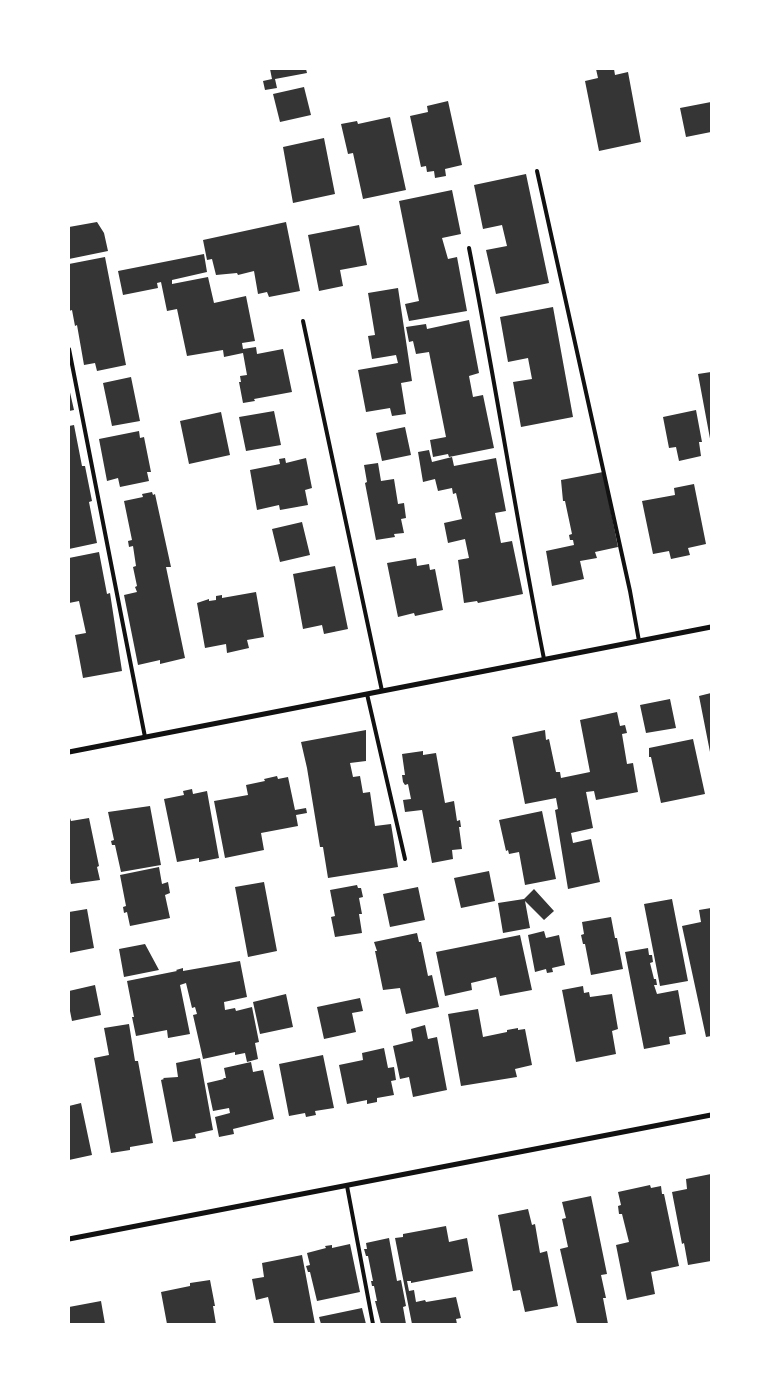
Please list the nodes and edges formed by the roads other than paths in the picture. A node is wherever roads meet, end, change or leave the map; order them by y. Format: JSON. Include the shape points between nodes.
{"nodes":[{"id":1,"x":536,"y":171,"type":"dead end"},
{"id":2,"x":469,"y":248,"type":"dead end"},
{"id":3,"x":303,"y":321,"type":"dead end"},
{"id":4,"x":69,"y":348,"type":"edge"},
{"id":5,"x":711,"y":627,"type":"edge"},
{"id":6,"x":639,"y":641,"type":"junction"},
{"id":7,"x":544,"y":659,"type":"junction"},
{"id":8,"x":382,"y":691,"type":"junction"},
{"id":9,"x":367,"y":694,"type":"junction"},
{"id":10,"x":145,"y":737,"type":"junction"},
{"id":11,"x":69,"y":752,"type":"edge"},
{"id":12,"x":405,"y":860,"type":"dead end"},
{"id":13,"x":711,"y":1115,"type":"edge"},
{"id":14,"x":347,"y":1186,"type":"junction"},
{"id":15,"x":69,"y":1239,"type":"edge"},
{"id":16,"x":373,"y":1324,"type":"edge"}],
"edges":[{"from":1,"to":6,"type":"lane"},
{"from":2,"to":7,"type":"lane"},
{"from":3,"to":8,"type":"lane"},
{"from":4,"to":10,"type":"lane"},
{"from":5,"to":6,"type":"street"},
{"from":6,"to":7,"type":"street"},
{"from":7,"to":8,"type":"street"},
{"from":8,"to":9,"type":"street"},
{"from":9,"to":10,"type":"street"},
{"from":9,"to":12,"type":"lane"},
{"from":10,"to":11,"type":"street"},
{"from":13,"to":14,"type":"street"},
{"from":14,"to":15,"type":"street"},
{"from":14,"to":16,"type":"lane"}]}
